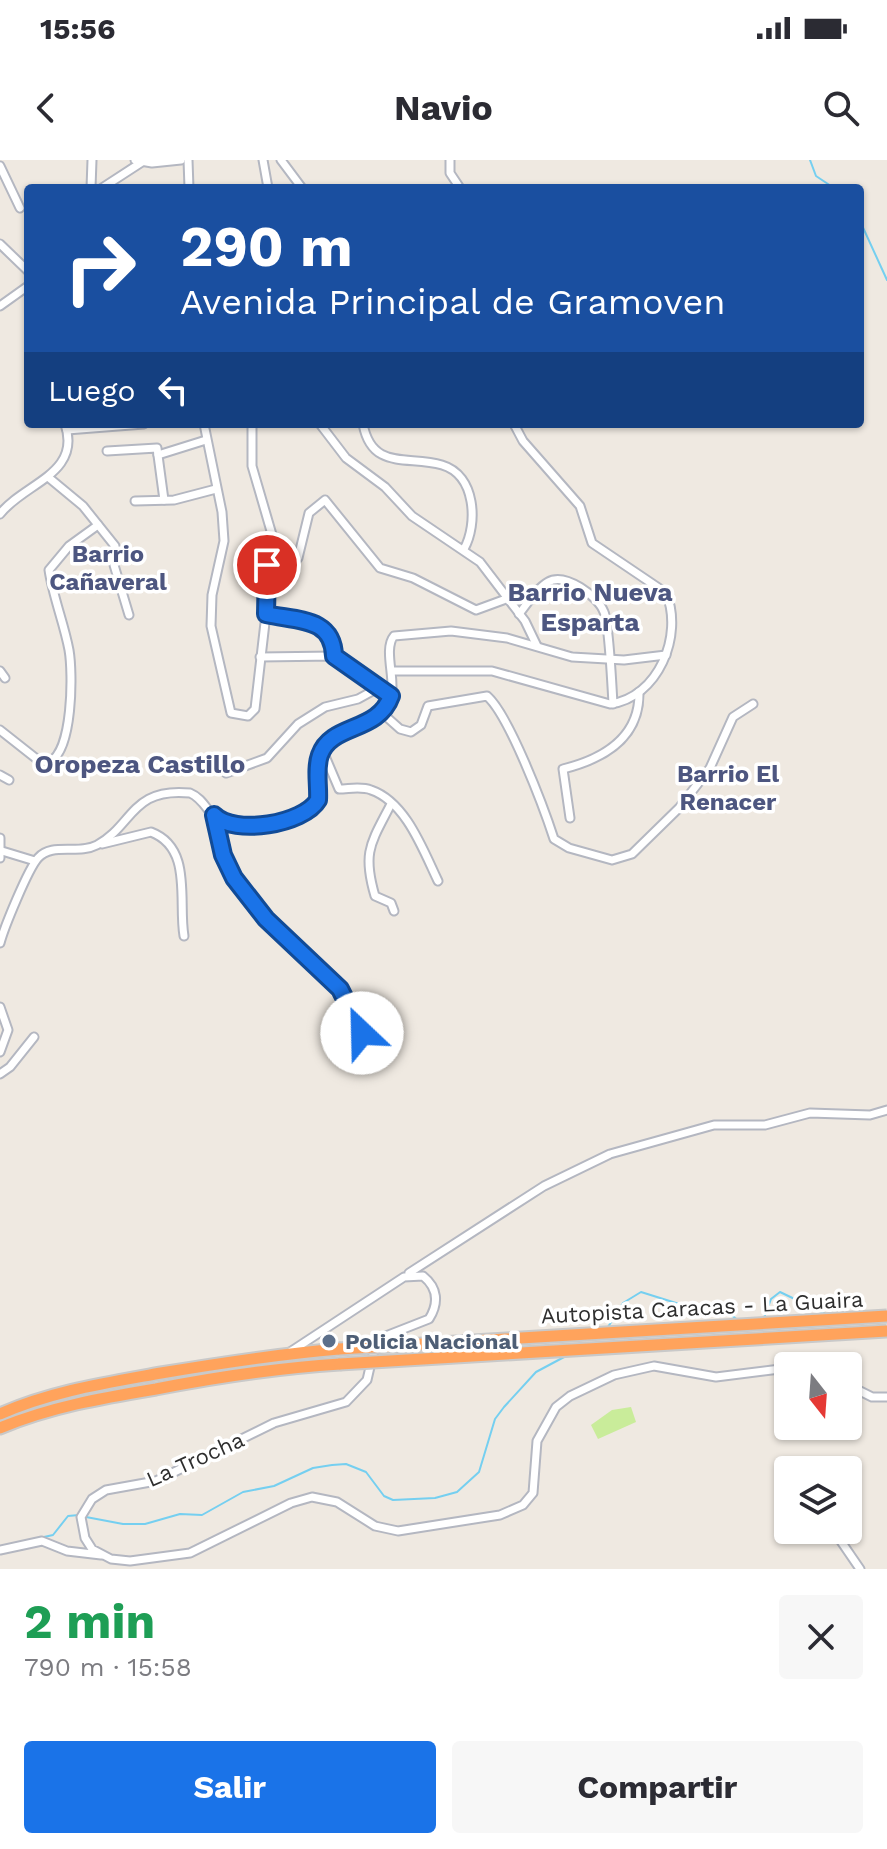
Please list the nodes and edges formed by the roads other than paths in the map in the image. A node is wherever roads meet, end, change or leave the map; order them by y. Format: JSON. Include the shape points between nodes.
{"nodes":[{"id":1,"x":92,"y":160,"type":"edge"},
{"id":2,"x":181,"y":160,"type":"edge"},
{"id":3,"x":188,"y":160,"type":"edge"},
{"id":4,"x":263,"y":160,"type":"edge"},
{"id":5,"x":281,"y":160,"type":"edge"},
{"id":6,"x":450,"y":160,"type":"edge"},
{"id":7,"x":138,"y":161,"type":"edge"},
{"id":8,"x":0,"y":166,"type":"edge"},
{"id":9,"x":91,"y":184,"type":"edge"},
{"id":10,"x":107,"y":184,"type":"edge"},
{"id":11,"x":189,"y":184,"type":"edge"},
{"id":12,"x":267,"y":184,"type":"edge"},
{"id":13,"x":299,"y":184,"type":"edge"},
{"id":14,"x":457,"y":184,"type":"edge"},
{"id":15,"x":3,"y":186,"type":"edge"},
{"id":16,"x":20,"y":208,"type":"dead end"},
{"id":17,"x":0,"y":244,"type":"edge"},
{"id":18,"x":24,"y":267,"type":"edge"},
{"id":19,"x":24,"y":289,"type":"edge"},
{"id":20,"x":0,"y":306,"type":"edge"},
{"id":21,"x":66,"y":428,"type":"edge"},
{"id":22,"x":204,"y":428,"type":"edge"},
{"id":23,"x":252,"y":428,"type":"edge"},
{"id":24,"x":321,"y":428,"type":"edge"},
{"id":25,"x":364,"y":428,"type":"edge"},
{"id":26,"x":516,"y":428,"type":"edge"},
{"id":27,"x":206,"y":440,"type":"junction"},
{"id":28,"x":107,"y":451,"type":"dead end"},
{"id":29,"x":158,"y":455,"type":"junction"},
{"id":30,"x":48,"y":477,"type":"junction"},
{"id":31,"x":216,"y":489,"type":"junction"},
{"id":32,"x":164,"y":500,"type":"junction"},
{"id":33,"x":135,"y":501,"type":"dead end"},
{"id":34,"x":0,"y":514,"type":"edge"},
{"id":35,"x":98,"y":525,"type":"junction"},
{"id":36,"x":464,"y":549,"type":"junction"},
{"id":37,"x":266,"y":599,"type":"junction"},
{"id":38,"x":506,"y":599,"type":"junction"},
{"id":39,"x":266,"y":614,"type":"junction"},
{"id":40,"x":519,"y":614,"type":"junction"},
{"id":41,"x":129,"y":615,"type":"dead end"},
{"id":42,"x":537,"y":646,"type":"junction"},
{"id":43,"x":666,"y":655,"type":"junction"},
{"id":44,"x":334,"y":656,"type":"junction"},
{"id":45,"x":260,"y":657,"type":"junction"},
{"id":46,"x":609,"y":659,"type":"junction"},
{"id":47,"x":393,"y":671,"type":"junction"},
{"id":48,"x":378,"y":688,"type":"junction"},
{"id":49,"x":639,"y":692,"type":"junction"},
{"id":50,"x":391,"y":696,"type":"junction"},
{"id":51,"x":613,"y":704,"type":"junction"},
{"id":52,"x":753,"y":704,"type":"dead end"},
{"id":53,"x":381,"y":712,"type":"junction"},
{"id":54,"x":0,"y":730,"type":"edge"},
{"id":55,"x":322,"y":749,"type":"junction"},
{"id":56,"x":226,"y":773,"type":"dead end"},
{"id":57,"x":0,"y":775,"type":"edge"},
{"id":58,"x":9,"y":780,"type":"dead end"},
{"id":59,"x":391,"y":804,"type":"junction"},
{"id":60,"x":214,"y":815,"type":"junction"},
{"id":61,"x":570,"y":818,"type":"dead end"},
{"id":62,"x":0,"y":838,"type":"edge"},
{"id":63,"x":96,"y":846,"type":"junction"},
{"id":64,"x":1,"y":854,"type":"edge"},
{"id":65,"x":35,"y":861,"type":"junction"},
{"id":66,"x":438,"y":881,"type":"dead end"},
{"id":67,"x":394,"y":911,"type":"dead end"},
{"id":68,"x":184,"y":936,"type":"dead end"},
{"id":69,"x":0,"y":943,"type":"edge"},
{"id":70,"x":0,"y":1007,"type":"edge"},
{"id":71,"x":362,"y":1033,"type":"dead end"},
{"id":72,"x":34,"y":1037,"type":"dead end"},
{"id":73,"x":0,"y":1052,"type":"edge"},
{"id":74,"x":0,"y":1074,"type":"edge"},
{"id":75,"x":887,"y":1110,"type":"edge"},
{"id":76,"x":398,"y":1280,"type":"junction"},
{"id":77,"x":887,"y":1316,"type":"edge"},
{"id":78,"x":887,"y":1331,"type":"edge"},
{"id":79,"x":288,"y":1353,"type":"junction"},
{"id":80,"x":774,"y":1370,"type":"edge"},
{"id":81,"x":862,"y":1393,"type":"edge"},
{"id":82,"x":887,"y":1397,"type":"edge"},
{"id":83,"x":0,"y":1414,"type":"edge"},
{"id":84,"x":0,"y":1428,"type":"edge"},
{"id":85,"x":843,"y":1544,"type":"edge"},
{"id":86,"x":0,"y":1550,"type":"edge"},
{"id":87,"x":101,"y":1555,"type":"junction"},
{"id":88,"x":860,"y":1569,"type":"edge"}],
"edges":[{"from":1,"to":9,"type":"street"},
{"from":2,"to":7,"type":"street"},
{"from":3,"to":11,"type":"street"},
{"from":4,"to":12,"type":"street"},
{"from":5,"to":13,"type":"street"},
{"from":6,"to":14,"type":"street"},
{"from":7,"to":10,"type":"street"},
{"from":8,"to":15,"type":"street"},
{"from":15,"to":16,"type":"street"},
{"from":17,"to":18,"type":"street"},
{"from":19,"to":20,"type":"street"},
{"from":21,"to":30,"type":"street","via":[[65,459]]},
{"from":22,"to":27,"type":"street"},
{"from":23,"to":37,"type":"street","via":[[252,466],[273,538]]},
{"from":24,"to":36,"type":"street","via":[[346,458],[412,516]]},
{"from":25,"to":36,"type":"street","via":[[379,453],[441,464],[463,483],[474,520]]},
{"from":26,"to":43,"type":"street","via":[[580,506],[592,543],[666,593],[673,623]]},
{"from":27,"to":29,"type":"street"},
{"from":27,"to":31,"type":"street"},
{"from":28,"to":29,"type":"street","via":[[157,448]]},
{"from":29,"to":32,"type":"street"},
{"from":30,"to":34,"type":"street"},
{"from":30,"to":35,"type":"street"},
{"from":31,"to":32,"type":"street"},
{"from":31,"to":45,"type":"street","via":[[224,541],[211,606],[212,636],[231,713],[249,716],[255,709]]},
{"from":32,"to":33,"type":"street"},
{"from":35,"to":41,"type":"street","via":[[115,546],[114,565]]},
{"from":35,"to":54,"type":"street","via":[[69,546],[49,570],[70,657],[61,752],[49,762],[38,760]]},
{"from":36,"to":38,"type":"street"},
{"from":37,"to":38,"type":"street","via":[[298,558],[309,513],[325,500],[386,572],[413,578],[476,610]]},
{"from":37,"to":39,"type":"street"},
{"from":38,"to":40,"type":"street"},
{"from":39,"to":44,"type":"street","via":[[322,626],[332,636]]},
{"from":39,"to":45,"type":"street"},
{"from":40,"to":42,"type":"street"},
{"from":40,"to":46,"type":"street","via":[[549,582],[572,583],[605,612]]},
{"from":42,"to":46,"type":"street","via":[[554,654]]},
{"from":42,"to":47,"type":"street","via":[[451,631],[398,635],[390,641]]},
{"from":43,"to":46,"type":"street"},
{"from":43,"to":49,"type":"street"},
{"from":44,"to":45,"type":"street"},
{"from":44,"to":48,"type":"street"},
{"from":46,"to":51,"type":"street"},
{"from":47,"to":50,"type":"street"},
{"from":47,"to":51,"type":"street","via":[[492,671]]},
{"from":48,"to":50,"type":"street"},
{"from":48,"to":56,"type":"street","via":[[311,715],[267,758]]},
{"from":49,"to":51,"type":"street"},
{"from":49,"to":61,"type":"street","via":[[637,713],[617,746],[563,769]]},
{"from":50,"to":53,"type":"street"},
{"from":52,"to":53,"type":"street","via":[[733,717],[710,768],[667,824],[632,854],[612,860],[556,842],[504,721],[487,696],[428,706],[421,725],[411,732]]},
{"from":53,"to":55,"type":"street"},
{"from":55,"to":59,"type":"street","via":[[339,789],[368,789]]},
{"from":55,"to":60,"type":"street","via":[[318,800],[311,809],[247,827],[223,824]]},
{"from":57,"to":58,"type":"street"},
{"from":59,"to":66,"type":"street","via":[[412,829]]},
{"from":59,"to":67,"type":"street","via":[[366,862],[375,896],[391,903]]},
{"from":60,"to":63,"type":"street","via":[[195,795],[164,795],[139,804]]},
{"from":60,"to":71,"type":"street","via":[[234,878],[266,919],[340,989]]},
{"from":62,"to":64,"type":"street"},
{"from":63,"to":65,"type":"street","via":[[53,850]]},
{"from":63,"to":68,"type":"street","via":[[151,832],[169,844],[181,867]]},
{"from":64,"to":65,"type":"street"},
{"from":65,"to":69,"type":"street"},
{"from":70,"to":73,"type":"street","via":[[8,1030]]},
{"from":72,"to":74,"type":"street"},
{"from":75,"to":76,"type":"street","via":[[870,1115],[810,1113],[765,1125],[714,1125],[610,1154],[544,1186]]},
{"from":76,"to":79,"type":"street"},
{"from":76,"to":87,"type":"street","name":"La Trocha","via":[[414,1275],[427,1279],[436,1295],[433,1312],[425,1322],[379,1341],[367,1380],[352,1398],[274,1423],[156,1481],[98,1494],[81,1522],[86,1541]]},
{"from":77,"to":79,"type":"highway","name":"Autopista Caracas - La Guaira","bridge":true},
{"from":78,"to":84,"type":"highway","name":"Autopista Caracas - La Guaira","bridge":true,"via":[[260,1370],[97,1399]]},
{"from":79,"to":83,"type":"highway","name":"Autopista Caracas - La Guaira","via":[[97,1384]]},
{"from":80,"to":87,"type":"street","via":[[716,1377],[654,1366],[614,1375],[570,1396],[556,1407],[537,1441],[533,1493],[523,1505],[500,1515],[398,1531],[375,1526],[337,1502],[312,1497],[190,1553],[130,1561]]},
{"from":81,"to":82,"type":"street"},
{"from":85,"to":88,"type":"street"},
{"from":86,"to":87,"type":"street","via":[[42,1541]]}]}
